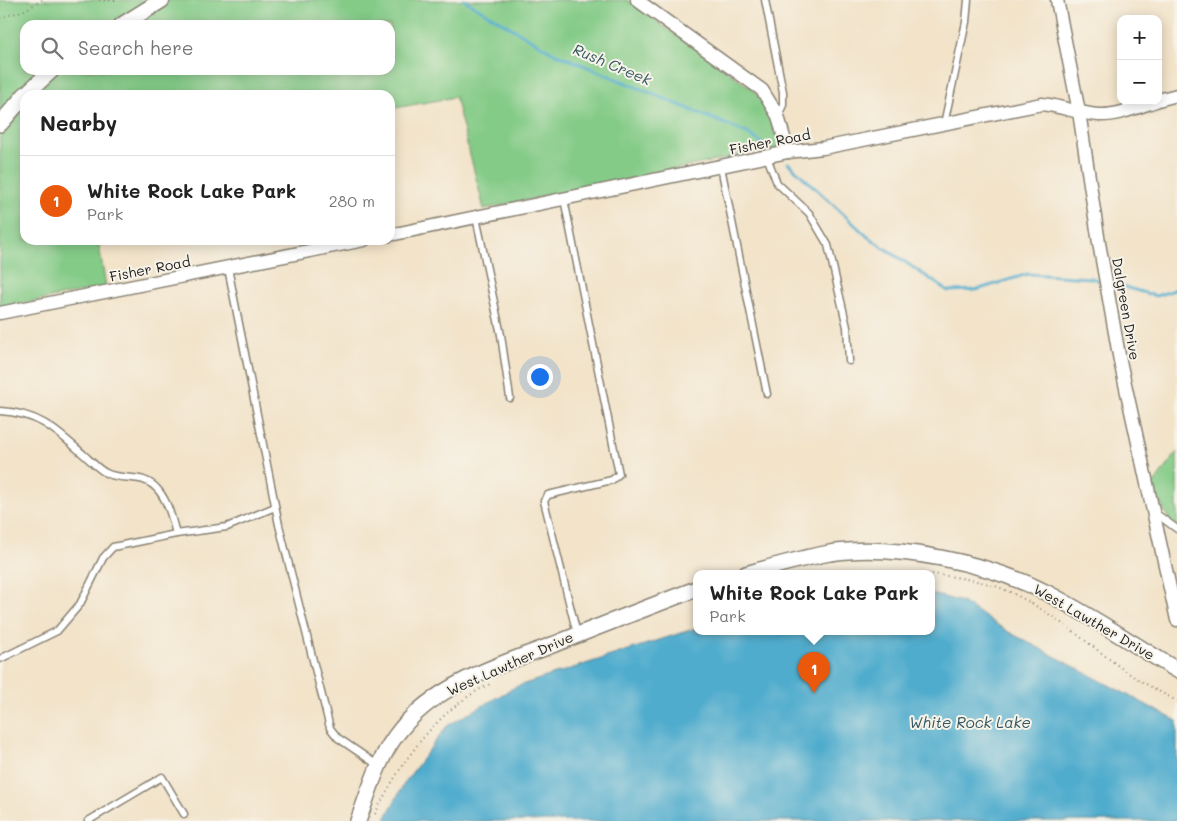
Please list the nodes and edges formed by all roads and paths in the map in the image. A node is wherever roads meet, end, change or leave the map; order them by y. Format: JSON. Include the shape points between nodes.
{"nodes":[{"id":1,"x":42,"y":0,"type":"edge"},
{"id":2,"x":99,"y":0,"type":"edge"},
{"id":3,"x":118,"y":0,"type":"edge"},
{"id":4,"x":162,"y":0,"type":"edge"},
{"id":5,"x":637,"y":0,"type":"edge"},
{"id":6,"x":765,"y":0,"type":"edge"},
{"id":7,"x":968,"y":0,"type":"edge"},
{"id":8,"x":1056,"y":0,"type":"edge"},
{"id":9,"x":647,"y":4,"type":"edge"},
{"id":10,"x":0,"y":18,"type":"edge"},
{"id":11,"x":130,"y":20,"type":"edge"},
{"id":12,"x":47,"y":75,"type":"edge"},
{"id":13,"x":30,"y":90,"type":"edge"},
{"id":14,"x":1177,"y":95,"type":"edge"},
{"id":15,"x":1162,"y":100,"type":"edge"},
{"id":16,"x":20,"y":101,"type":"edge"},
{"id":17,"x":1143,"y":105,"type":"edge"},
{"id":18,"x":1080,"y":112,"type":"junction"},
{"id":19,"x":778,"y":116,"type":"junction"},
{"id":20,"x":0,"y":124,"type":"edge"},
{"id":21,"x":944,"y":124,"type":"junction"},
{"id":22,"x":788,"y":152,"type":"junction"},
{"id":23,"x":767,"y":157,"type":"junction"},
{"id":24,"x":721,"y":167,"type":"junction"},
{"id":25,"x":564,"y":199,"type":"junction"},
{"id":26,"x":476,"y":217,"type":"junction"},
{"id":27,"x":395,"y":233,"type":"edge"},
{"id":28,"x":340,"y":245,"type":"edge"},
{"id":29,"x":228,"y":268,"type":"junction"},
{"id":30,"x":0,"y":313,"type":"edge"},
{"id":31,"x":849,"y":362,"type":"dead end"},
{"id":32,"x":767,"y":394,"type":"dead end"},
{"id":33,"x":510,"y":398,"type":"dead end"},
{"id":34,"x":0,"y":411,"type":"edge"},
{"id":35,"x":275,"y":507,"type":"junction"},
{"id":36,"x":1151,"y":509,"type":"junction"},
{"id":37,"x":1177,"y":529,"type":"edge"},
{"id":38,"x":176,"y":534,"type":"junction"},
{"id":39,"x":762,"y":570,"type":"edge"},
{"id":40,"x":935,"y":575,"type":"edge"},
{"id":41,"x":693,"y":590,"type":"edge"},
{"id":42,"x":1177,"y":620,"type":"edge"},
{"id":43,"x":577,"y":635,"type":"junction"},
{"id":44,"x":0,"y":659,"type":"edge"},
{"id":45,"x":1177,"y":670,"type":"edge"},
{"id":46,"x":492,"y":683,"type":"dead end"},
{"id":47,"x":1177,"y":701,"type":"edge"},
{"id":48,"x":379,"y":766,"type":"junction"},
{"id":49,"x":184,"y":814,"type":"dead end"},
{"id":50,"x":88,"y":821,"type":"edge"},
{"id":51,"x":358,"y":821,"type":"edge"},
{"id":52,"x":371,"y":821,"type":"edge"}],
"edges":[{"from":1,"to":10,"type":"path","via":[[26,10]]},
{"from":2,"to":3,"type":"path"},
{"from":4,"to":11,"type":"street"},
{"from":5,"to":9,"type":"street"},
{"from":6,"to":19,"type":"lane","via":[[783,92],[783,105]]},
{"from":7,"to":21,"type":"lane"},
{"from":8,"to":18,"type":"street","name":"Dalgreen Drive"},
{"from":9,"to":19,"type":"street","via":[[694,43],[754,82]]},
{"from":12,"to":13,"type":"street"},
{"from":14,"to":15,"type":"street","name":"Fisher Road"},
{"from":16,"to":20,"type":"street"},
{"from":17,"to":18,"type":"street","name":"Fisher Road","via":[[1112,114]]},
{"from":18,"to":21,"type":"street","name":"Fisher Road","via":[[1042,104]]},
{"from":18,"to":36,"type":"street","name":"Dalgreen Drive","via":[[1098,244]]},
{"from":19,"to":22,"type":"street"},
{"from":21,"to":22,"type":"street","name":"Fisher Road"},
{"from":22,"to":23,"type":"street","name":"Fisher Road"},
{"from":23,"to":24,"type":"street","name":"Fisher Road"},
{"from":23,"to":31,"type":"lane","via":[[777,184],[809,214],[828,245],[847,327]]},
{"from":24,"to":25,"type":"street","name":"Fisher Road"},
{"from":24,"to":32,"type":"lane"},
{"from":25,"to":26,"type":"street","name":"Fisher Road"},
{"from":25,"to":43,"type":"lane","via":[[619,474],[612,480],[548,495],[544,501]]},
{"from":26,"to":27,"type":"street","name":"Fisher Road"},
{"from":26,"to":33,"type":"lane","via":[[501,335]]},
{"from":28,"to":29,"type":"street","name":"Fisher Road"},
{"from":29,"to":30,"type":"street","name":"Fisher Road"},
{"from":29,"to":35,"type":"lane"},
{"from":34,"to":38,"type":"lane","via":[[31,416],[50,425],[106,473],[140,478],[150,483],[170,510]]},
{"from":35,"to":38,"type":"lane","via":[[227,526]]},
{"from":35,"to":48,"type":"lane","via":[[330,728],[338,738]]},
{"from":36,"to":37,"type":"lane"},
{"from":36,"to":42,"type":"street","name":"Dalgreen Drive"},
{"from":38,"to":44,"type":"lane","via":[[113,547],[103,558],[80,604],[57,631]]},
{"from":39,"to":45,"type":"street","name":"West Lawther Drive","via":[[832,553],[862,552],[913,555],[981,567],[1048,593]]},
{"from":40,"to":47,"type":"path","via":[[986,584],[1030,602],[1076,631],[1127,672]]},
{"from":41,"to":43,"type":"street","name":"West Lawther Drive"},
{"from":43,"to":48,"type":"street","name":"West Lawther Drive","via":[[503,664],[434,699],[400,729]]},
{"from":46,"to":52,"type":"path","via":[[476,690],[440,718],[394,780]]},
{"from":48,"to":51,"type":"street","name":"West Lawther Drive"},
{"from":49,"to":50,"type":"lane","via":[[162,777]]}]}
